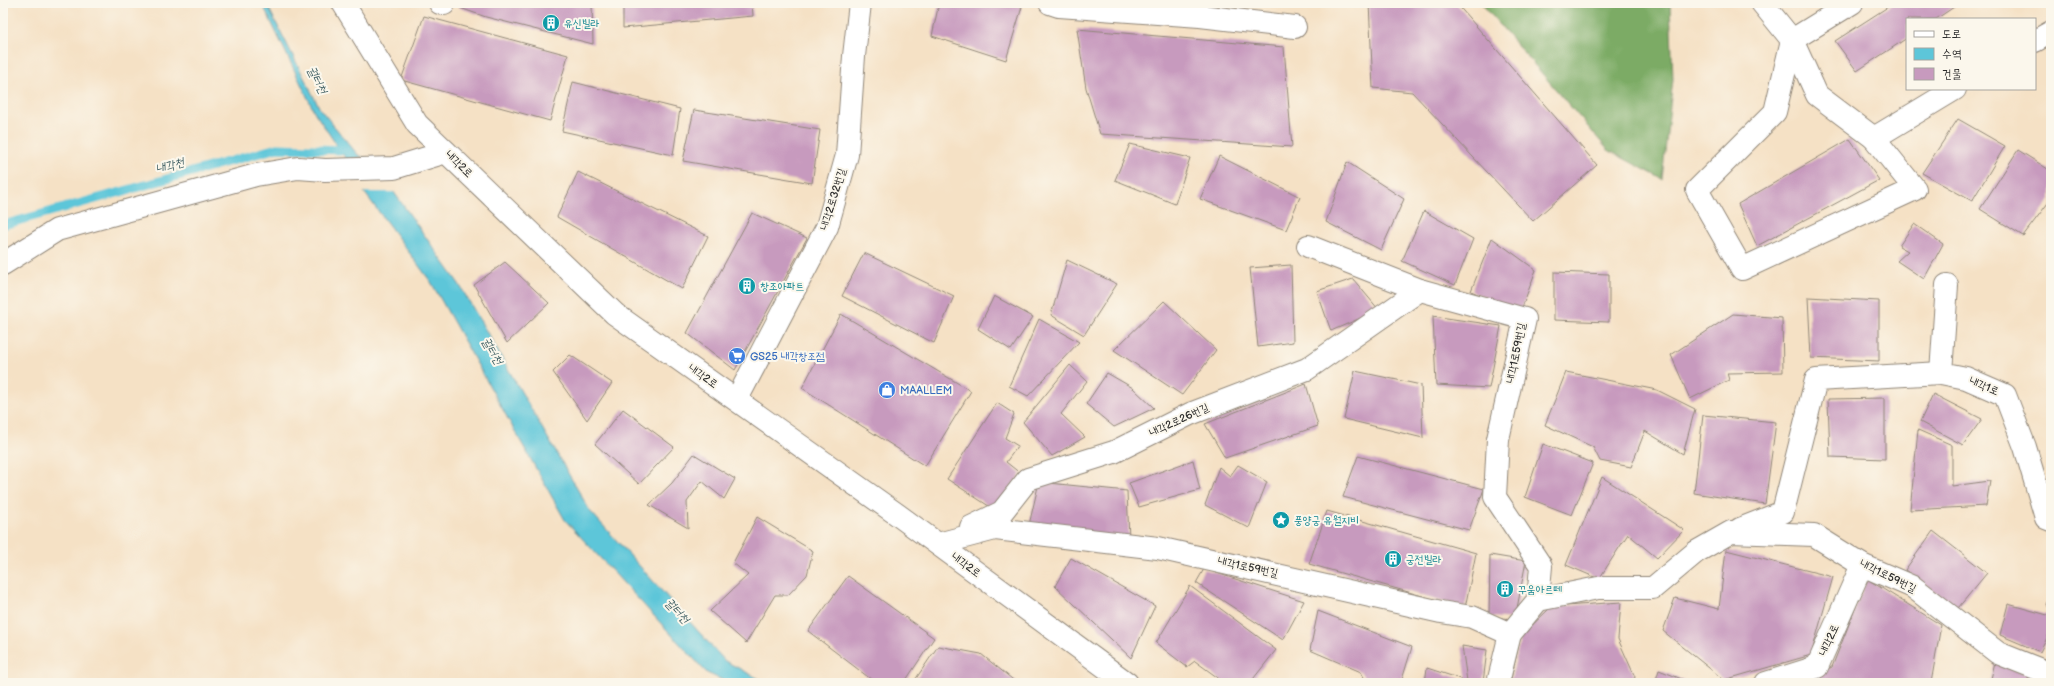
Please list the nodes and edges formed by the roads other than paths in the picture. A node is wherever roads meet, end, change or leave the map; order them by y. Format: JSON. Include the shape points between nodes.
{"nodes":[{"id":1,"x":343,"y":3,"type":"edge"},
{"id":2,"x":860,"y":3,"type":"edge"},
{"id":3,"x":1050,"y":3,"type":"edge"},
{"id":4,"x":1762,"y":3,"type":"edge"},
{"id":5,"x":1852,"y":3,"type":"edge"},
{"id":6,"x":1201,"y":9,"type":"edge"},
{"id":7,"x":1296,"y":27,"type":"dead end"},
{"id":8,"x":2051,"y":32,"type":"edge"},
{"id":9,"x":1792,"y":40,"type":"junction"},
{"id":10,"x":2036,"y":40,"type":"edge"},
{"id":11,"x":1953,"y":90,"type":"edge"},
{"id":12,"x":1874,"y":138,"type":"junction"},
{"id":13,"x":446,"y":152,"type":"junction"},
{"id":14,"x":1308,"y":246,"type":"dead end"},
{"id":15,"x":3,"y":264,"type":"edge"},
{"id":16,"x":1947,"y":285,"type":"dead end"},
{"id":17,"x":1420,"y":290,"type":"junction"},
{"id":18,"x":1941,"y":373,"type":"junction"},
{"id":19,"x":737,"y":399,"type":"junction"},
{"id":20,"x":2051,"y":520,"type":"edge"},
{"id":21,"x":1731,"y":532,"type":"junction"},
{"id":22,"x":938,"y":544,"type":"junction"},
{"id":23,"x":1862,"y":565,"type":"junction"},
{"id":24,"x":1538,"y":600,"type":"junction"},
{"id":25,"x":1510,"y":634,"type":"junction"},
{"id":26,"x":2051,"y":674,"type":"edge"},
{"id":27,"x":1127,"y":683,"type":"edge"},
{"id":28,"x":1498,"y":683,"type":"edge"},
{"id":29,"x":1766,"y":683,"type":"edge"}],
"edges":[{"from":1,"to":13,"type":"street","name":"내각2로","via":[[417,124]]},
{"from":2,"to":19,"type":"street","name":"내각2로32번길","via":[[847,155],[827,227]]},
{"from":3,"to":6,"type":"street","via":[[1059,6]]},
{"from":4,"to":9,"type":"street"},
{"from":5,"to":9,"type":"street"},
{"from":6,"to":7,"type":"street"},
{"from":8,"to":10,"type":"street"},
{"from":9,"to":12,"type":"street","via":[[1817,95]]},
{"from":9,"to":12,"type":"street","via":[[1775,112],[1697,190],[1742,270],[1914,189]]},
{"from":11,"to":12,"type":"street"},
{"from":13,"to":15,"type":"street","via":[[394,168],[298,168],[256,175],[57,230]]},
{"from":13,"to":19,"type":"street","name":"내각2로","via":[[615,314]]},
{"from":14,"to":17,"type":"street","name":"내각1로59번길"},
{"from":16,"to":18,"type":"street"},
{"from":17,"to":22,"type":"street","name":"내각2로26번길","via":[[1307,369],[1190,414],[1114,452],[1028,479],[1002,512]]},
{"from":17,"to":24,"type":"street","name":"내각1로59번길","via":[[1525,319],[1498,440],[1495,498],[1540,566]]},
{"from":18,"to":20,"type":"street","name":"내각1로","via":[[1966,378],[2005,395],[2025,447],[2046,518]]},
{"from":18,"to":21,"type":"street","via":[[1816,380],[1783,512]]},
{"from":19,"to":22,"type":"street","name":"내각2로"},
{"from":21,"to":23,"type":"street","name":"내각1로59번길","via":[[1814,535]]},
{"from":21,"to":24,"type":"street","via":[[1696,552],[1653,588],[1598,588]]},
{"from":22,"to":25,"type":"street","name":"내각1로59번길","via":[[995,528],[1158,548],[1472,617]]},
{"from":22,"to":27,"type":"street","name":"내각2로"},
{"from":23,"to":26,"type":"street","name":"내각1로59번길","via":[[1913,587],[1998,653]]},
{"from":23,"to":29,"type":"street","name":"내각2로","via":[[1817,667]]},
{"from":24,"to":25,"type":"street"},
{"from":25,"to":28,"type":"street"}]}
